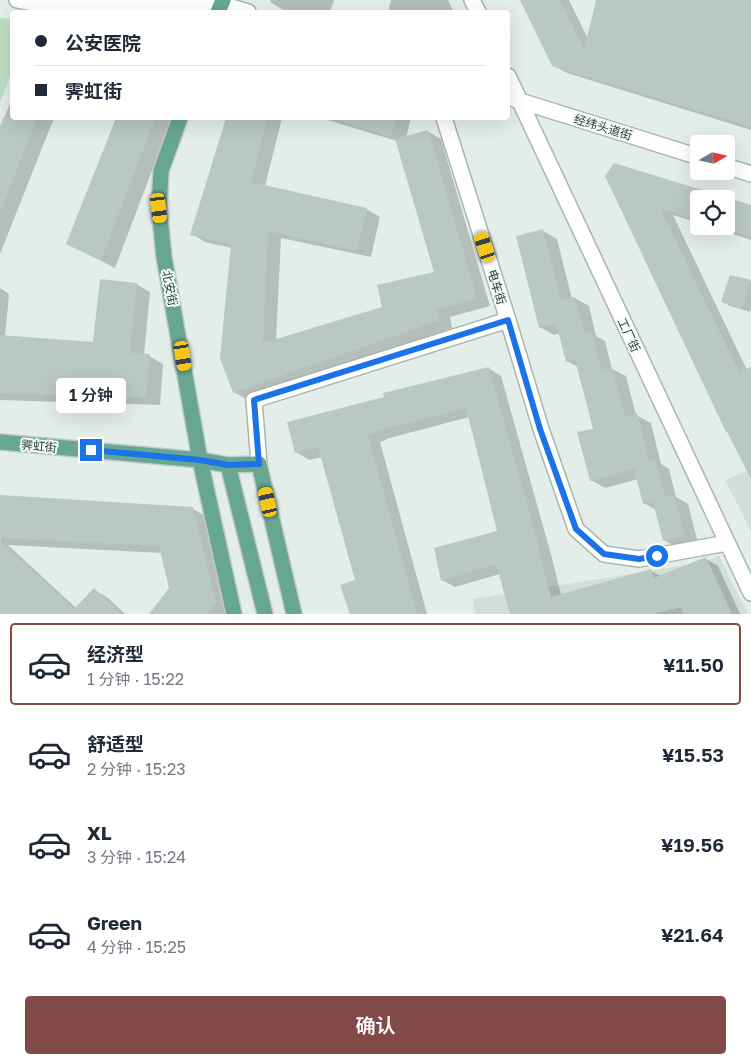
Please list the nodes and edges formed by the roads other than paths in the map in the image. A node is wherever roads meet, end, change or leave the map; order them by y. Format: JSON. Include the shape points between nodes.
{"nodes":[{"id":1,"x":17,"y":0,"type":"edge"},
{"id":2,"x":221,"y":6,"type":"edge"},
{"id":3,"x":239,"y":10,"type":"edge"},
{"id":4,"x":510,"y":85,"type":"edge"},
{"id":5,"x":513,"y":98,"type":"edge"},
{"id":6,"x":179,"y":120,"type":"edge"},
{"id":7,"x":445,"y":120,"type":"edge"},
{"id":8,"x":690,"y":154,"type":"edge"},
{"id":9,"x":735,"y":169,"type":"edge"},
{"id":10,"x":751,"y":174,"type":"edge"},
{"id":11,"x":508,"y":320,"type":"junction"},
{"id":12,"x":0,"y":442,"type":"edge"},
{"id":13,"x":200,"y":460,"type":"junction"},
{"id":14,"x":259,"y":464,"type":"junction"},
{"id":15,"x":228,"y":465,"type":"junction"},
{"id":16,"x":727,"y":543,"type":"junction"},
{"id":17,"x":751,"y":593,"type":"edge"},
{"id":18,"x":234,"y":614,"type":"edge"},
{"id":19,"x":265,"y":614,"type":"edge"},
{"id":20,"x":294,"y":614,"type":"edge"}],
"edges":[{"from":1,"to":2,"type":"street","via":[[32,3]]},
{"from":2,"to":3,"type":"street"},
{"from":4,"to":5,"type":"street","name":"工厂街"},
{"from":5,"to":8,"type":"street","name":"经纬头道街"},
{"from":5,"to":16,"type":"street","name":"工厂街"},
{"from":6,"to":13,"type":"main road","name":"北安街","via":[[161,171],[159,208],[164,257]]},
{"from":7,"to":11,"type":"street","name":"电车街"},
{"from":9,"to":10,"type":"street"},
{"from":11,"to":14,"type":"street","via":[[254,400]]},
{"from":11,"to":16,"type":"street","name":"电车街","via":[[540,429],[576,529],[604,554],[639,559]]},
{"from":12,"to":13,"type":"main road","name":"霁虹街"},
{"from":13,"to":15,"type":"main road","name":"霁虹街"},
{"from":13,"to":18,"type":"main road","name":"北安街"},
{"from":14,"to":15,"type":"main road","name":"霁虹街"},
{"from":14,"to":20,"type":"main road"},
{"from":15,"to":19,"type":"main road"},
{"from":16,"to":17,"type":"street","name":"工厂街"}]}
